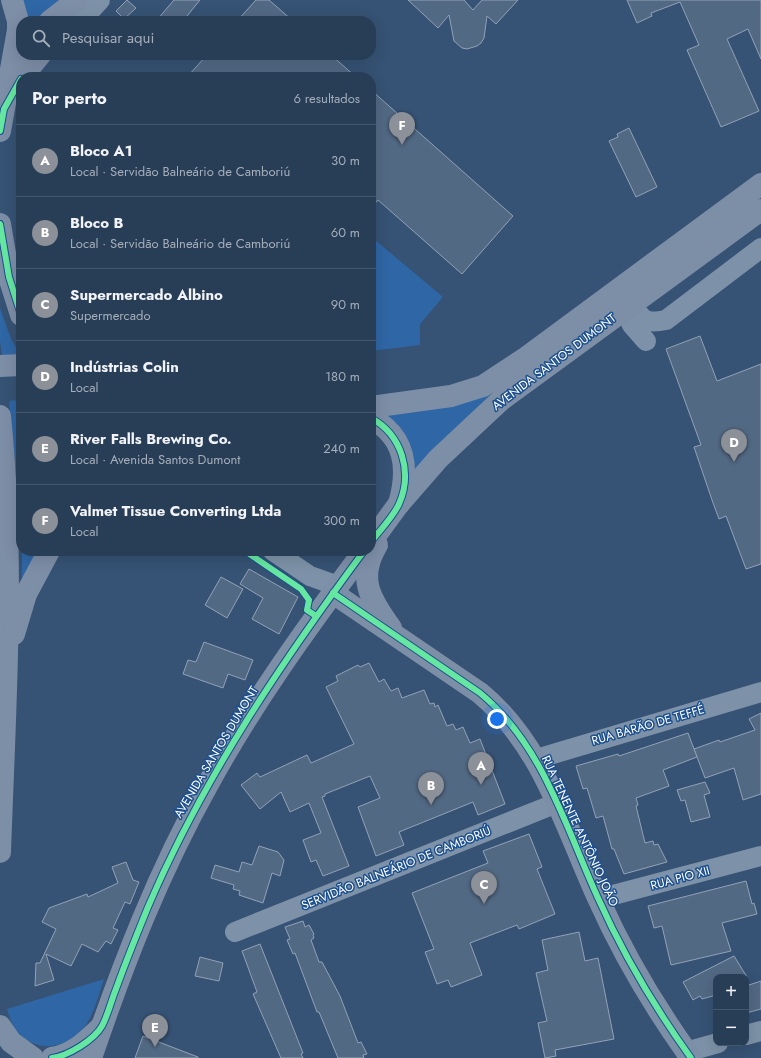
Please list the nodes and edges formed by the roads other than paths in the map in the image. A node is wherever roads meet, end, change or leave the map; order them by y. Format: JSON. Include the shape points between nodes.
{"nodes":[{"id":1,"x":12,"y":0,"type":"edge"},
{"id":2,"x":77,"y":0,"type":"edge"},
{"id":3,"x":100,"y":0,"type":"edge"},
{"id":4,"x":17,"y":16,"type":"edge"},
{"id":5,"x":56,"y":16,"type":"edge"},
{"id":6,"x":86,"y":16,"type":"edge"},
{"id":7,"x":16,"y":24,"type":"edge"},
{"id":8,"x":10,"y":33,"type":"edge"},
{"id":9,"x":12,"y":56,"type":"edge"},
{"id":10,"x":36,"y":60,"type":"edge"},
{"id":11,"x":27,"y":72,"type":"edge"},
{"id":12,"x":16,"y":88,"type":"edge"},
{"id":13,"x":4,"y":109,"type":"junction"},
{"id":14,"x":0,"y":131,"type":"edge"},
{"id":15,"x":761,"y":184,"type":"edge"},
{"id":16,"x":761,"y":210,"type":"edge"},
{"id":17,"x":0,"y":224,"type":"edge"},
{"id":18,"x":761,"y":248,"type":"edge"},
{"id":19,"x":16,"y":299,"type":"edge"},
{"id":20,"x":629,"y":307,"type":"junction"},
{"id":21,"x":646,"y":341,"type":"dead end"},
{"id":22,"x":16,"y":365,"type":"edge"},
{"id":23,"x":0,"y":366,"type":"edge"},
{"id":24,"x":376,"y":406,"type":"edge"},
{"id":25,"x":0,"y":416,"type":"edge"},
{"id":26,"x":376,"y":422,"type":"edge"},
{"id":27,"x":438,"y":459,"type":"junction"},
{"id":28,"x":398,"y":505,"type":"junction"},
{"id":29,"x":376,"y":535,"type":"edge"},
{"id":30,"x":376,"y":547,"type":"edge"},
{"id":31,"x":46,"y":556,"type":"edge"},
{"id":32,"x":280,"y":556,"type":"edge"},
{"id":33,"x":360,"y":556,"type":"edge"},
{"id":34,"x":370,"y":556,"type":"edge"},
{"id":35,"x":336,"y":589,"type":"junction"},
{"id":36,"x":398,"y":637,"type":"junction"},
{"id":37,"x":6,"y":656,"type":"junction"},
{"id":38,"x":761,"y":692,"type":"edge"},
{"id":39,"x":536,"y":758,"type":"junction"},
{"id":40,"x":558,"y":803,"type":"junction"},
{"id":41,"x":0,"y":852,"type":"edge"},
{"id":42,"x":761,"y":856,"type":"edge"},
{"id":43,"x":598,"y":899,"type":"junction"},
{"id":44,"x":235,"y":932,"type":"dead end"},
{"id":45,"x":0,"y":1026,"type":"edge"},
{"id":46,"x":101,"y":1027,"type":"junction"},
{"id":47,"x":761,"y":1031,"type":"edge"},
{"id":48,"x":749,"y":1034,"type":"edge"},
{"id":49,"x":713,"y":1045,"type":"edge"},
{"id":50,"x":0,"y":1052,"type":"edge"},
{"id":51,"x":688,"y":1055,"type":"edge"},
{"id":52,"x":40,"y":1058,"type":"edge"},
{"id":53,"x":91,"y":1058,"type":"edge"}],
"edges":[{"from":1,"to":4,"type":"main road"},
{"from":2,"to":5,"type":"main road"},
{"from":3,"to":6,"type":"street"},
{"from":7,"to":8,"type":"main road"},
{"from":8,"to":9,"type":"main road"},
{"from":9,"to":13,"type":"main road"},
{"from":10,"to":11,"type":"main road"},
{"from":12,"to":13,"type":"main road"},
{"from":13,"to":14,"type":"main road"},
{"from":15,"to":24,"type":"main road","name":"AVENIDA SANTOS DUMONT","via":[[524,359],[483,386],[467,392]]},
{"from":16,"to":20,"type":"main road","name":"AVENIDA SANTOS DUMONT"},
{"from":17,"to":19,"type":"main road","via":[[9,277]]},
{"from":18,"to":20,"type":"street","via":[[666,320],[652,322],[641,319]]},
{"from":20,"to":21,"type":"street","via":[[632,325]]},
{"from":20,"to":27,"type":"main road","name":"AVENIDA SANTOS DUMONT","via":[[501,400]]},
{"from":22,"to":23,"type":"main road"},
{"from":25,"to":37,"type":"main road","via":[[8,508]]},
{"from":26,"to":28,"type":"main road","via":[[391,434],[402,456],[405,468]]},
{"from":27,"to":28,"type":"main road","name":"AVENIDA SANTOS DUMONT"},
{"from":27,"to":30,"type":"main road","via":[[423,485]]},
{"from":28,"to":29,"type":"main road","name":"AVENIDA SANTOS DUMONT"},
{"from":31,"to":37,"type":"main road","via":[[26,594]]},
{"from":32,"to":35,"type":"street","name":"RUA TENENTE ANTÔNIO JOÃO","via":[[310,576]]},
{"from":33,"to":35,"type":"main road","name":"AVENIDA SANTOS DUMONT"},
{"from":34,"to":36,"type":"main road","via":[[367,566],[370,595]]},
{"from":35,"to":36,"type":"main road","name":"RUA TENENTE ANTÔNIO JOÃO"},
{"from":35,"to":46,"type":"main road","name":"AVENIDA SANTOS DUMONT","via":[[250,714],[208,783],[161,876]]},
{"from":36,"to":39,"type":"main road","name":"RUA TENENTE ANTÔNIO JOÃO","via":[[494,704]]},
{"from":37,"to":41,"type":"main road"},
{"from":38,"to":39,"type":"street","name":"RUA BARÃO DE TEFFÉ"},
{"from":39,"to":40,"type":"main road","name":"RUA TENENTE ANTÔNIO JOÃO"},
{"from":40,"to":43,"type":"main road","name":"RUA TENENTE ANTÔNIO JOÃO"},
{"from":40,"to":44,"type":"street","name":"SERVIDÃO BALNEÁRIO DE CAMBORIÚ"},
{"from":42,"to":43,"type":"street","name":"RUA PIO XII"},
{"from":43,"to":51,"type":"main road","name":"RUA TENENTE ANTÔNIO JOÃO","via":[[628,959]]},
{"from":45,"to":52,"type":"main road","via":[[11,1042]]},
{"from":46,"to":52,"type":"main road","via":[[75,1050],[60,1057]]},
{"from":46,"to":53,"type":"main road","name":"AVENIDA SANTOS DUMONT"},
{"from":47,"to":48,"type":"street"},
{"from":49,"to":51,"type":"street"},
{"from":50,"to":52,"type":"main road"}]}
